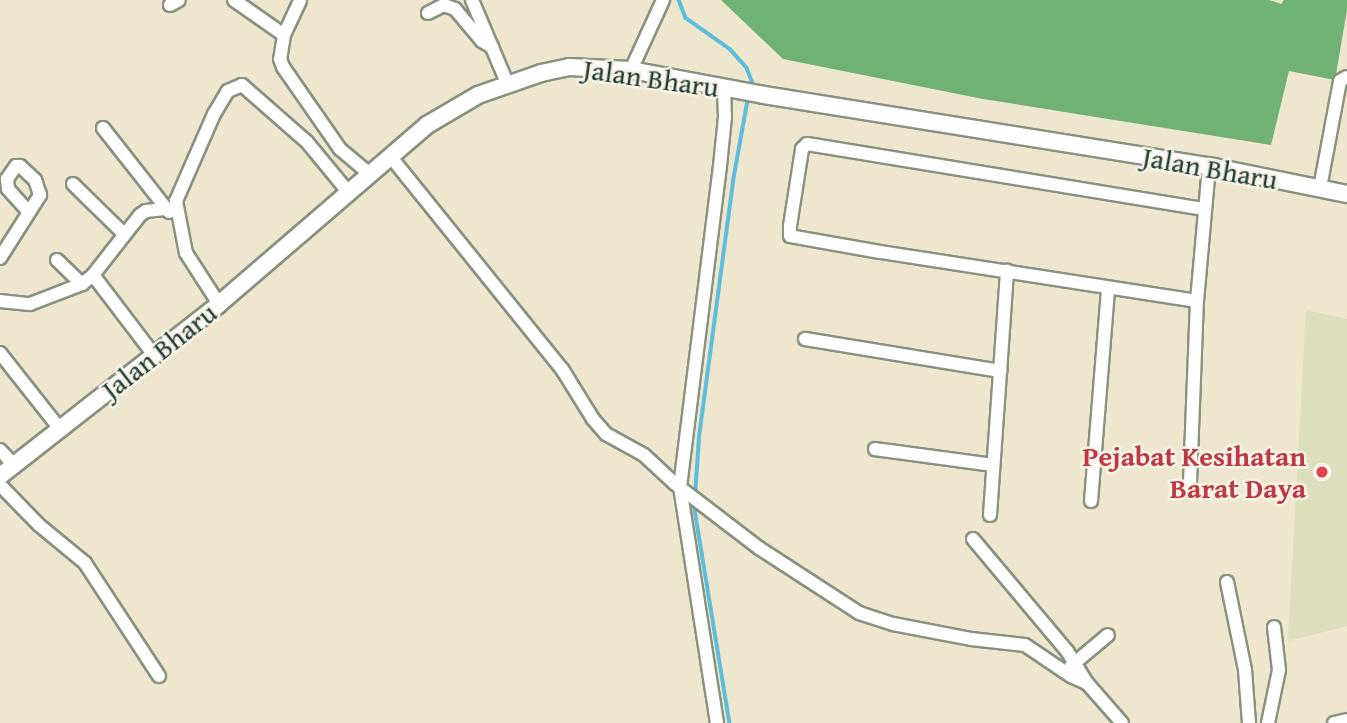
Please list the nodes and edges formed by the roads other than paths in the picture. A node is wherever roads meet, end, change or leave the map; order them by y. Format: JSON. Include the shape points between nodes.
{"nodes":[{"id":1,"x":234,"y":0,"type":"edge"},
{"id":2,"x":300,"y":0,"type":"edge"},
{"id":3,"x":472,"y":0,"type":"edge"},
{"id":4,"x":663,"y":0,"type":"edge"},
{"id":5,"x":428,"y":13,"type":"dead end"},
{"id":6,"x":284,"y":35,"type":"junction"},
{"id":7,"x":492,"y":47,"type":"junction"},
{"id":8,"x":631,"y":70,"type":"junction"},
{"id":9,"x":1347,"y":77,"type":"edge"},
{"id":10,"x":507,"y":83,"type":"junction"},
{"id":11,"x":732,"y":89,"type":"junction"},
{"id":12,"x":103,"y":128,"type":"dead end"},
{"id":13,"x":390,"y":156,"type":"junction"},
{"id":14,"x":1209,"y":166,"type":"junction"},
{"id":15,"x":370,"y":174,"type":"junction"},
{"id":16,"x":73,"y":184,"type":"dead end"},
{"id":17,"x":1320,"y":188,"type":"junction"},
{"id":18,"x":349,"y":194,"type":"junction"},
{"id":19,"x":1347,"y":194,"type":"edge"},
{"id":20,"x":165,"y":209,"type":"junction"},
{"id":21,"x":1203,"y":209,"type":"junction"},
{"id":22,"x":28,"y":211,"type":"dead end"},
{"id":23,"x":178,"y":218,"type":"junction"},
{"id":24,"x":124,"y":234,"type":"junction"},
{"id":25,"x":0,"y":258,"type":"edge"},
{"id":26,"x":57,"y":260,"type":"dead end"},
{"id":27,"x":1007,"y":271,"type":"junction"},
{"id":28,"x":93,"y":275,"type":"junction"},
{"id":29,"x":82,"y":284,"type":"junction"},
{"id":30,"x":1108,"y":289,"type":"junction"},
{"id":31,"x":0,"y":301,"type":"edge"},
{"id":32,"x":1197,"y":301,"type":"junction"},
{"id":33,"x":219,"y":304,"type":"junction"},
{"id":34,"x":805,"y":339,"type":"dead end"},
{"id":35,"x":0,"y":353,"type":"edge"},
{"id":36,"x":155,"y":355,"type":"junction"},
{"id":37,"x":1000,"y":370,"type":"junction"},
{"id":38,"x":60,"y":429,"type":"junction"},
{"id":39,"x":875,"y":449,"type":"dead end"},
{"id":40,"x":0,"y":450,"type":"edge"},
{"id":41,"x":13,"y":464,"type":"junction"},
{"id":42,"x":993,"y":465,"type":"junction"},
{"id":43,"x":0,"y":476,"type":"edge"},
{"id":44,"x":1190,"y":482,"type":"dead end"},
{"id":45,"x":0,"y":485,"type":"edge"},
{"id":46,"x":685,"y":490,"type":"junction"},
{"id":47,"x":1091,"y":501,"type":"dead end"},
{"id":48,"x":990,"y":515,"type":"dead end"},
{"id":49,"x":973,"y":539,"type":"dead end"},
{"id":50,"x":1227,"y":582,"type":"dead end"},
{"id":51,"x":1274,"y":627,"type":"dead end"},
{"id":52,"x":1108,"y":635,"type":"dead end"},
{"id":53,"x":1070,"y":667,"type":"junction"},
{"id":54,"x":159,"y":676,"type":"dead end"},
{"id":55,"x":1347,"y":720,"type":"edge"},
{"id":56,"x":717,"y":723,"type":"edge"},
{"id":57,"x":1122,"y":723,"type":"edge"},
{"id":58,"x":1250,"y":723,"type":"edge"},
{"id":59,"x":1268,"y":723,"type":"edge"},
{"id":60,"x":1334,"y":723,"type":"edge"}],
"edges":[{"from":1,"to":6,"type":"street"},
{"from":2,"to":6,"type":"street"},
{"from":3,"to":7,"type":"street"},
{"from":4,"to":8,"type":"street"},
{"from":5,"to":7,"type":"street","via":[[444,5],[455,9]]},
{"from":6,"to":15,"type":"street","via":[[279,59],[283,68],[340,149]]},
{"from":7,"to":10,"type":"street"},
{"from":8,"to":10,"type":"main road","name":"Jalan Bharu","via":[[569,67]]},
{"from":8,"to":11,"type":"main road","name":"Jalan Bharu"},
{"from":9,"to":17,"type":"street","via":[[1340,81]]},
{"from":10,"to":13,"type":"main road","name":"Jalan Bharu","via":[[448,112]]},
{"from":11,"to":14,"type":"main road","name":"Jalan Bharu"},
{"from":11,"to":46,"type":"street","via":[[725,117]]},
{"from":12,"to":20,"type":"street"},
{"from":13,"to":15,"type":"main road","name":"Jalan Bharu"},
{"from":13,"to":46,"type":"street","via":[[562,369],[599,427],[644,455]]},
{"from":14,"to":17,"type":"main road","name":"Jalan Bharu"},
{"from":14,"to":21,"type":"street"},
{"from":15,"to":18,"type":"main road","name":"Jalan Bharu"},
{"from":16,"to":24,"type":"street"},
{"from":17,"to":19,"type":"main road","name":"Jalan Bharu"},
{"from":18,"to":23,"type":"street","via":[[307,142],[239,85],[220,101],[177,195]]},
{"from":18,"to":33,"type":"main road","name":"Jalan Bharu"},
{"from":20,"to":23,"type":"street"},
{"from":20,"to":24,"type":"street","via":[[146,211]]},
{"from":21,"to":27,"type":"street","via":[[817,145],[807,144],[802,149],[790,236]]},
{"from":21,"to":32,"type":"street"},
{"from":22,"to":25,"type":"street"},
{"from":23,"to":33,"type":"street","via":[[190,262]]},
{"from":24,"to":28,"type":"street"},
{"from":26,"to":29,"type":"street"},
{"from":27,"to":30,"type":"street"},
{"from":27,"to":37,"type":"street"},
{"from":28,"to":29,"type":"street"},
{"from":28,"to":36,"type":"street"},
{"from":29,"to":31,"type":"street","via":[[30,304]]},
{"from":30,"to":32,"type":"street"},
{"from":30,"to":47,"type":"street"},
{"from":32,"to":44,"type":"street"},
{"from":33,"to":36,"type":"main road","name":"Jalan Bharu"},
{"from":34,"to":37,"type":"street"},
{"from":35,"to":38,"type":"street"},
{"from":36,"to":38,"type":"main road","name":"Jalan Bharu"},
{"from":37,"to":42,"type":"street"},
{"from":38,"to":41,"type":"main road","name":"Jalan Bharu"},
{"from":39,"to":42,"type":"street"},
{"from":40,"to":41,"type":"street"},
{"from":41,"to":43,"type":"main road","name":"Jalan Bharu"},
{"from":42,"to":48,"type":"street"},
{"from":45,"to":54,"type":"street","via":[[85,563]]},
{"from":46,"to":53,"type":"street","via":[[818,589],[859,613],[932,632],[1025,645]]},
{"from":46,"to":56,"type":"street"},
{"from":49,"to":53,"type":"street"},
{"from":50,"to":58,"type":"street","via":[[1245,670]]},
{"from":51,"to":59,"type":"street","via":[[1279,670]]},
{"from":52,"to":53,"type":"street"},
{"from":53,"to":57,"type":"street"},
{"from":55,"to":60,"type":"street"}]}
